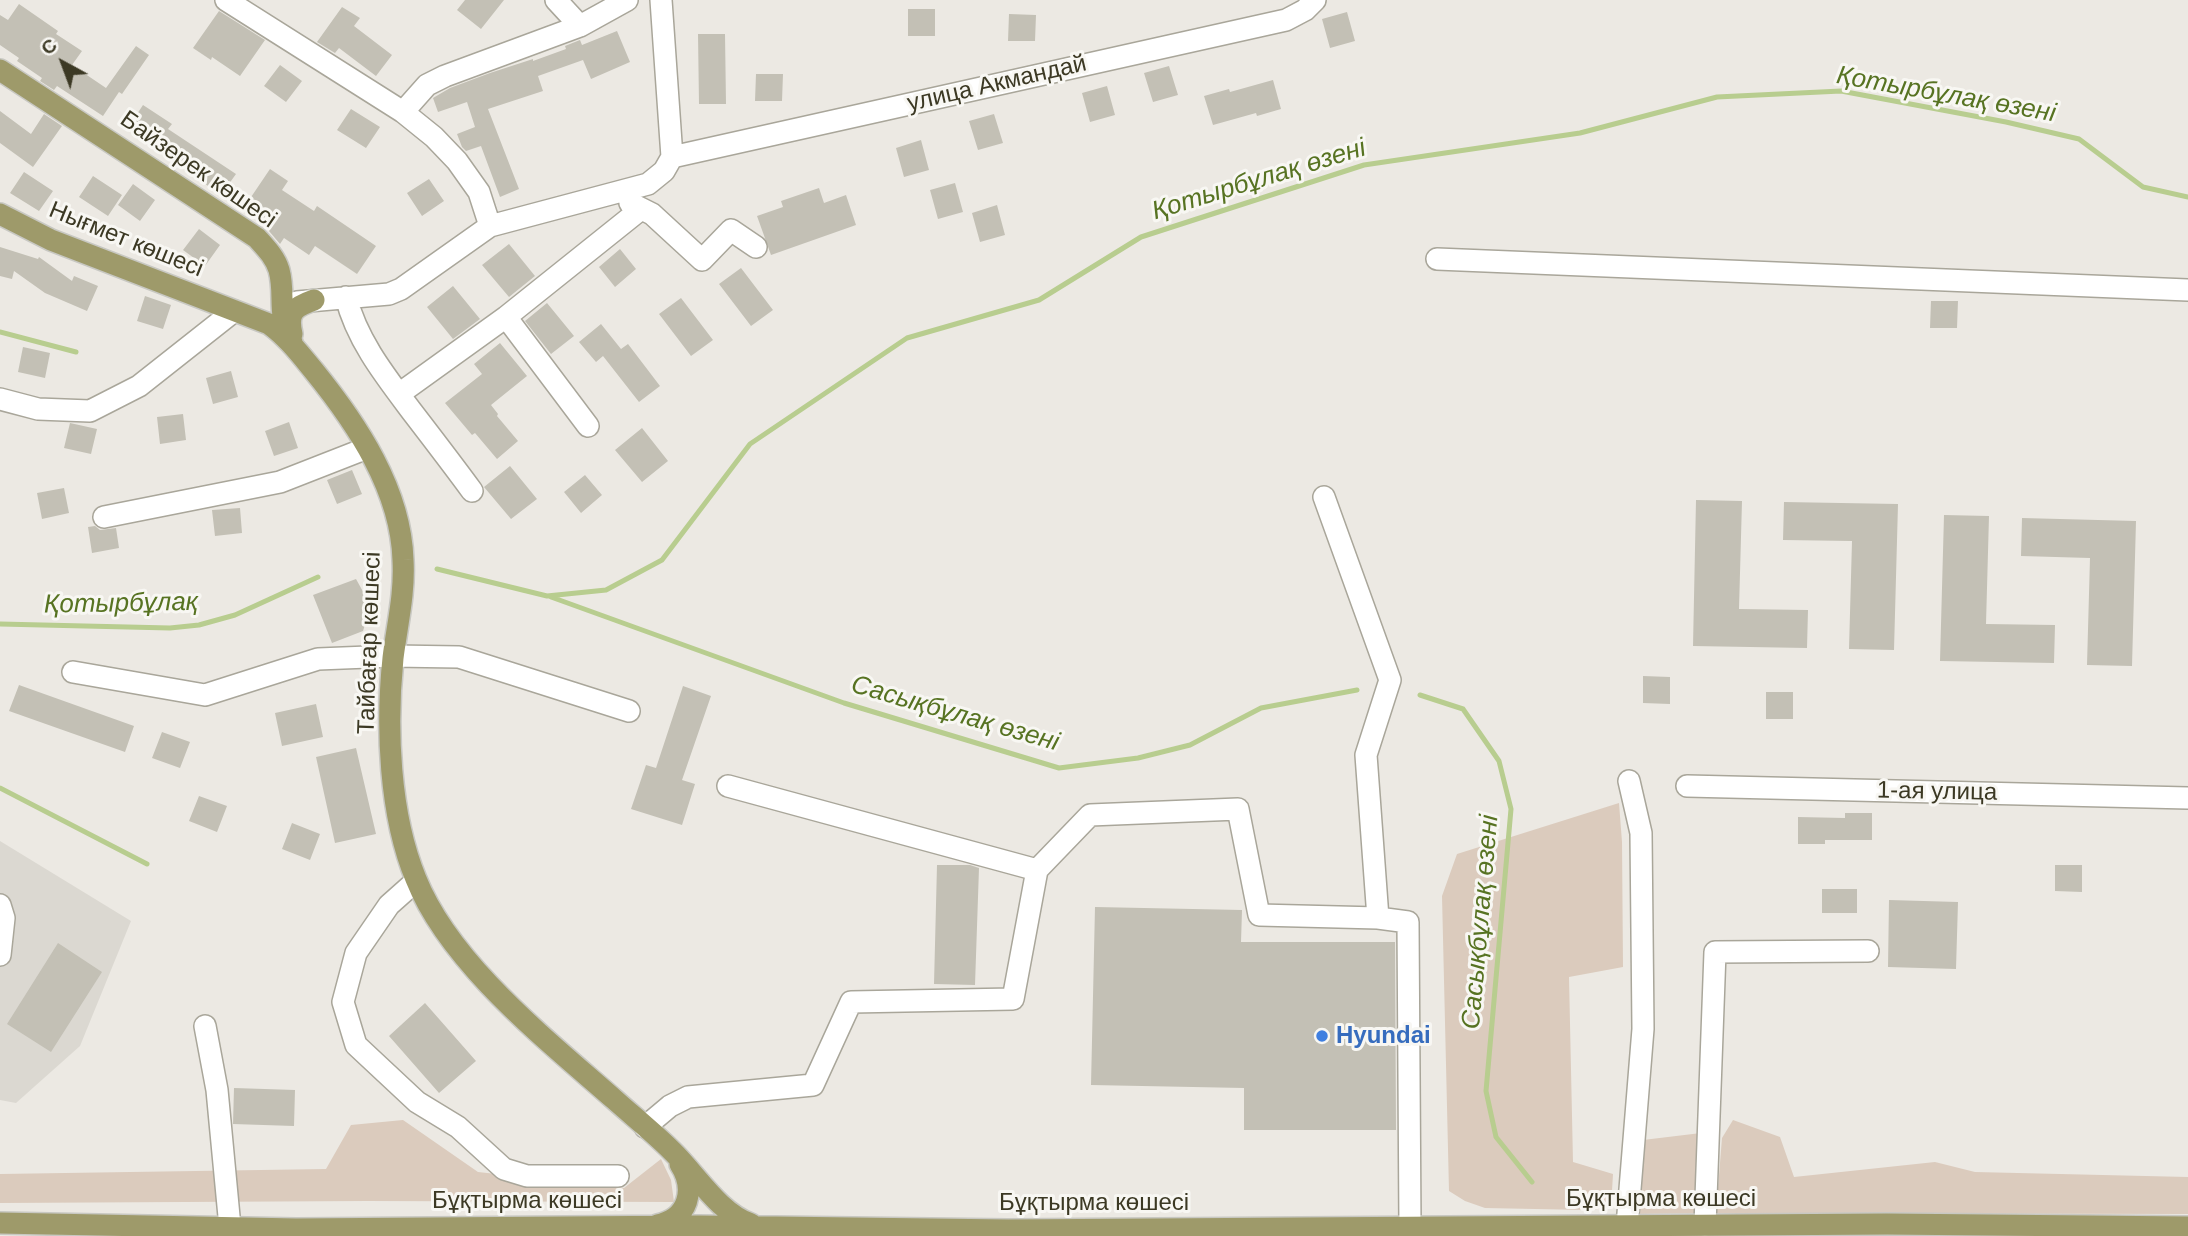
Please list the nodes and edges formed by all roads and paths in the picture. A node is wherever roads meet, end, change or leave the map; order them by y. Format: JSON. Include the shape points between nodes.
{"nodes":[{"id":1,"x":226,"y":0,"type":"edge"},
{"id":2,"x":556,"y":0,"type":"edge"},
{"id":3,"x":627,"y":0,"type":"edge"},
{"id":4,"x":662,"y":0,"type":"edge"},
{"id":5,"x":1315,"y":0,"type":"edge"},
{"id":6,"x":580,"y":26,"type":"junction"},
{"id":7,"x":0,"y":70,"type":"edge"},
{"id":8,"x":403,"y":112,"type":"junction"},
{"id":9,"x":672,"y":156,"type":"junction"},
{"id":10,"x":614,"y":192,"type":"junction"},
{"id":11,"x":641,"y":209,"type":"junction"},
{"id":12,"x":0,"y":214,"type":"edge"},
{"id":13,"x":491,"y":226,"type":"junction"},
{"id":14,"x":756,"y":247,"type":"dead end"},
{"id":15,"x":1437,"y":259,"type":"dead end"},
{"id":16,"x":281,"y":280,"type":"junction"},
{"id":17,"x":2188,"y":290,"type":"edge"},
{"id":18,"x":346,"y":297,"type":"junction"},
{"id":19,"x":314,"y":300,"type":"junction"},
{"id":20,"x":281,"y":304,"type":"junction"},
{"id":21,"x":234,"y":311,"type":"junction"},
{"id":22,"x":506,"y":317,"type":"junction"},
{"id":23,"x":299,"y":352,"type":"junction"},
{"id":24,"x":399,"y":394,"type":"junction"},
{"id":25,"x":0,"y":399,"type":"edge"},
{"id":26,"x":588,"y":426,"type":"dead end"},
{"id":27,"x":368,"y":448,"type":"junction"},
{"id":28,"x":472,"y":491,"type":"dead end"},
{"id":29,"x":1324,"y":497,"type":"dead end"},
{"id":30,"x":104,"y":517,"type":"dead end"},
{"id":31,"x":393,"y":656,"type":"junction"},
{"id":32,"x":73,"y":673,"type":"dead end"},
{"id":33,"x":629,"y":711,"type":"dead end"},
{"id":34,"x":1629,"y":781,"type":"dead end"},
{"id":35,"x":728,"y":786,"type":"dead end"},
{"id":36,"x":1687,"y":786,"type":"dead end"},
{"id":37,"x":2188,"y":798,"type":"edge"},
{"id":38,"x":1037,"y":870,"type":"junction"},
{"id":39,"x":416,"y":881,"type":"junction"},
{"id":40,"x":0,"y":905,"type":"edge"},
{"id":41,"x":1378,"y":918,"type":"junction"},
{"id":42,"x":1868,"y":951,"type":"dead end"},
{"id":43,"x":0,"y":955,"type":"edge"},
{"id":44,"x":205,"y":1026,"type":"dead end"},
{"id":45,"x":645,"y":1127,"type":"junction"},
{"id":46,"x":672,"y":1150,"type":"junction"},
{"id":47,"x":618,"y":1176,"type":"dead end"},
{"id":48,"x":0,"y":1223,"type":"edge"},
{"id":49,"x":1705,"y":1225,"type":"junction"},
{"id":50,"x":647,"y":1226,"type":"junction"},
{"id":51,"x":764,"y":1226,"type":"junction"},
{"id":52,"x":1627,"y":1226,"type":"junction"},
{"id":53,"x":230,"y":1227,"type":"junction"},
{"id":54,"x":1410,"y":1227,"type":"junction"},
{"id":55,"x":2188,"y":1227,"type":"edge"},
{"id":56,"x":1510,"y":1231,"type":"edge"}],
"edges":[{"from":1,"to":8,"type":"street"},
{"from":2,"to":6,"type":"street"},
{"from":3,"to":6,"type":"street"},
{"from":4,"to":9,"type":"street"},
{"from":5,"to":9,"type":"street","name":"улица Акмандай","via":[[1286,20]]},
{"from":6,"to":8,"type":"street","via":[[445,76],[427,85]]},
{"from":7,"to":16,"type":"main road","name":"Байзерек көшесі","via":[[257,238],[273,257]]},
{"from":8,"to":13,"type":"street","via":[[457,162],[479,192]]},
{"from":9,"to":10,"type":"street","via":[[648,184]]},
{"from":10,"to":11,"type":"street"},
{"from":10,"to":13,"type":"street"},
{"from":11,"to":14,"type":"street","via":[[653,214],[702,260],[731,230]]},
{"from":11,"to":22,"type":"street"},
{"from":12,"to":21,"type":"main road","name":"Нығмет көшесі","via":[[51,240]]},
{"from":13,"to":18,"type":"street","via":[[401,289]]},
{"from":15,"to":17,"type":"street"},
{"from":16,"to":19,"type":"main road","via":[[292,297]]},
{"from":16,"to":20,"type":"main road"},
{"from":18,"to":19,"type":"street"},
{"from":18,"to":24,"type":"street","via":[[359,334]]},
{"from":19,"to":20,"type":"street"},
{"from":19,"to":23,"type":"main road","via":[[297,307],[290,317]]},
{"from":20,"to":21,"type":"main road"},
{"from":20,"to":23,"type":"main road","via":[[285,326]]},
{"from":21,"to":23,"type":"main road","name":"Нығмет көшесі","via":[[269,324]]},
{"from":21,"to":25,"type":"street","via":[[139,386],[90,411],[38,409]]},
{"from":22,"to":24,"type":"street"},
{"from":22,"to":26,"type":"street"},
{"from":23,"to":27,"type":"main road","name":"Тайбағар көшесі"},
{"from":24,"to":28,"type":"street"},
{"from":27,"to":30,"type":"street","via":[[280,482]]},
{"from":27,"to":31,"type":"main road","name":"Тайбағар көшесі","via":[[393,506],[403,556],[402,603]]},
{"from":29,"to":41,"type":"street","via":[[1390,680],[1366,755]]},
{"from":31,"to":32,"type":"street","via":[[317,659],[205,695]]},
{"from":31,"to":33,"type":"street","via":[[459,657]]},
{"from":31,"to":39,"type":"main road","name":"Тайбағар көшесі","via":[[390,723],[396,799]]},
{"from":34,"to":52,"type":"street","via":[[1641,833],[1643,1030]]},
{"from":35,"to":38,"type":"street"},
{"from":36,"to":37,"type":"street","name":"1-ая улица"},
{"from":38,"to":41,"type":"street","via":[[1090,815],[1238,809],[1259,915]]},
{"from":38,"to":45,"type":"street","via":[[1013,999],[852,1002],[813,1085],[688,1097]]},
{"from":39,"to":45,"type":"main road","name":"Тайбағар көшесі","via":[[444,929],[490,985]]},
{"from":39,"to":47,"type":"street","via":[[388,905],[356,953],[343,1002],[356,1045],[417,1102],[458,1126],[504,1169],[527,1176]]},
{"from":40,"to":43,"type":"street","via":[[4,918]]},
{"from":41,"to":54,"type":"street","via":[[1408,922]]},
{"from":42,"to":49,"type":"street","via":[[1715,952]]},
{"from":44,"to":53,"type":"street","via":[[217,1090]]},
{"from":45,"to":46,"type":"main road","name":"Тайбағар көшесі"},
{"from":46,"to":50,"type":"main road","via":[[687,1180],[685,1207],[671,1221]]},
{"from":46,"to":51,"type":"main road","name":"Тайбағар көшесі","via":[[730,1213]]},
{"from":48,"to":53,"type":"main road","name":"Бұқтырма көшесі"},
{"from":49,"to":52,"type":"main road","name":"Бұқтырма көшесі"},
{"from":49,"to":55,"type":"main road","name":"Бұқтырма көшесі"},
{"from":50,"to":51,"type":"main road","name":"Бұқтырма көшесі"},
{"from":50,"to":53,"type":"main road","name":"Бұқтырма көшесі"},
{"from":51,"to":54,"type":"main road","name":"Бұқтырма көшесі","via":[[1009,1230]]},
{"from":52,"to":56,"type":"main road","name":"Бұқтырма көшесі"},
{"from":54,"to":56,"type":"main road","name":"Бұқтырма көшесі"}]}
